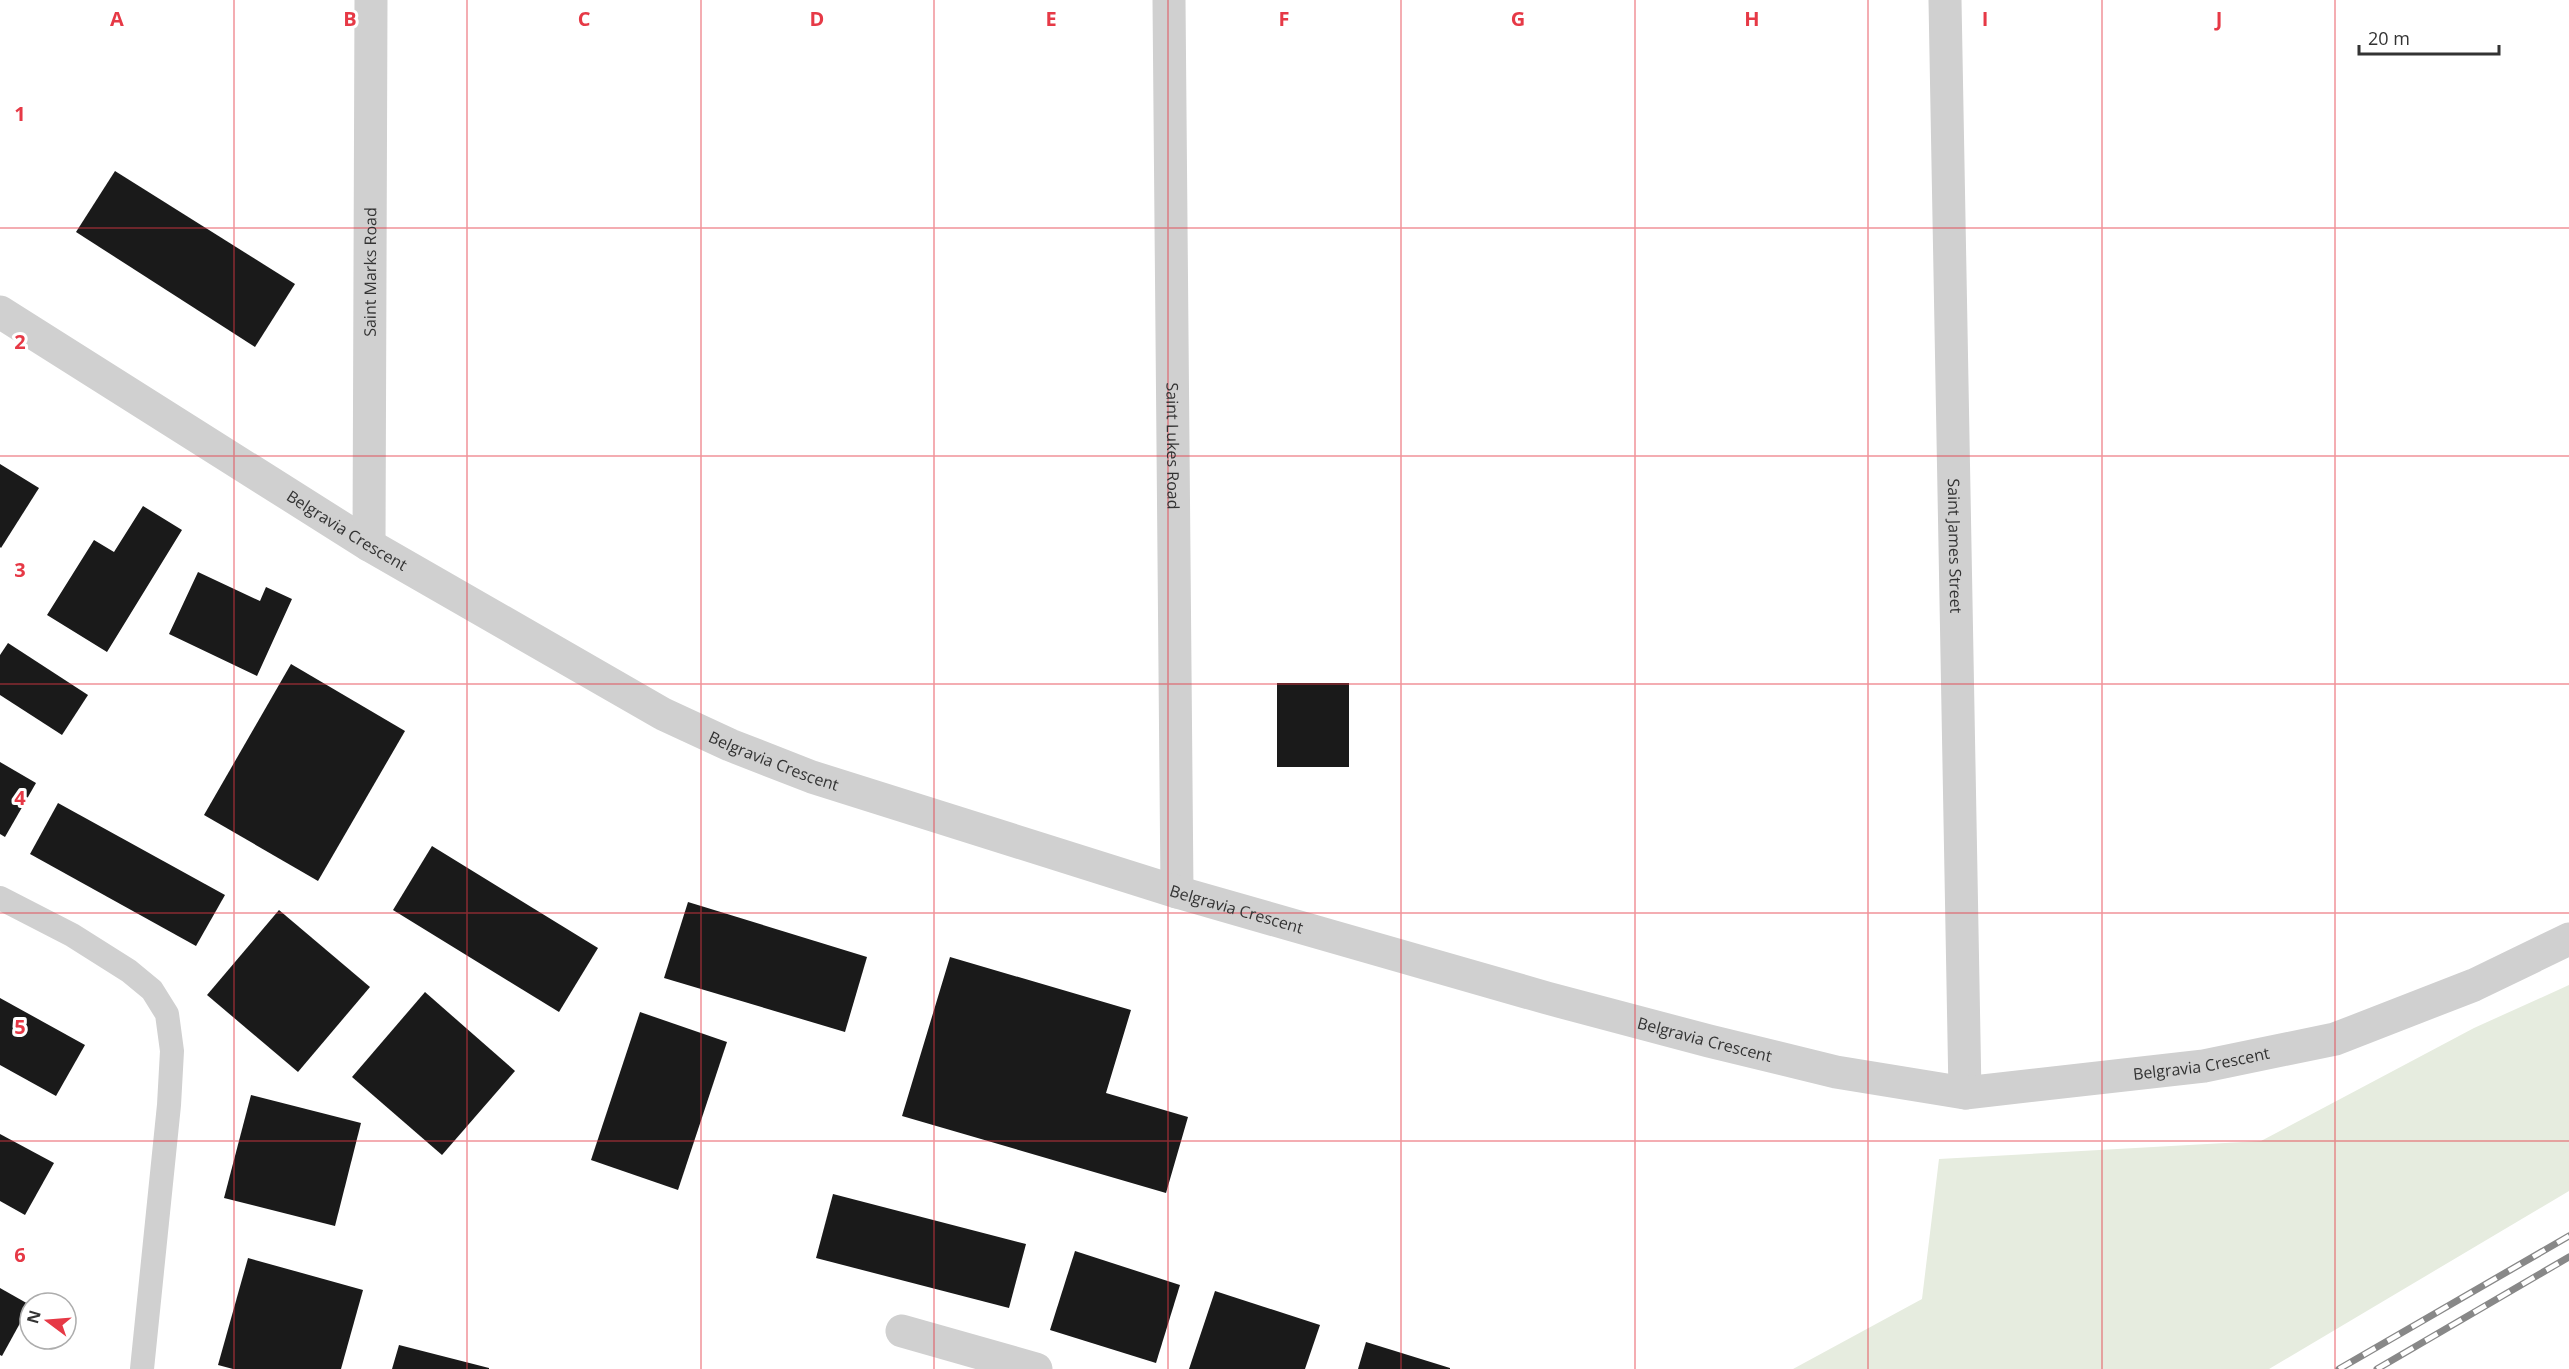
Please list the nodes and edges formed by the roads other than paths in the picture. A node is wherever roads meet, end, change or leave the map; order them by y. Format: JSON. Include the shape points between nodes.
{"nodes":[{"id":1,"x":371,"y":0,"type":"edge"},
{"id":2,"x":1168,"y":0,"type":"edge"},
{"id":3,"x":1945,"y":0,"type":"edge"},
{"id":4,"x":0,"y":312,"type":"edge"},
{"id":5,"x":369,"y":545,"type":"junction"},
{"id":6,"x":1177,"y":892,"type":"junction"},
{"id":7,"x":0,"y":898,"type":"edge"},
{"id":8,"x":2569,"y":939,"type":"edge"},
{"id":9,"x":1965,"y":1093,"type":"junction"},
{"id":10,"x":902,"y":1331,"type":"dead end"},
{"id":11,"x":142,"y":1369,"type":"edge"},
{"id":12,"x":1036,"y":1369,"type":"edge"}],
"edges":[{"from":1,"to":5,"type":"street","name":"Saint Marks Road"},
{"from":2,"to":6,"type":"street","name":"Saint Lukes Road"},
{"from":3,"to":9,"type":"street","name":"Saint James Street"},
{"from":4,"to":5,"type":"street","name":"Belgravia Crescent"},
{"from":5,"to":6,"type":"street","name":"Belgravia Crescent","via":[[663,714],[730,745],[812,777]]},
{"from":6,"to":9,"type":"street","name":"Belgravia Crescent","via":[[1709,1041],[1836,1072]]},
{"from":7,"to":11,"type":"lane","via":[[72,935],[129,971],[152,990],[167,1014],[172,1051],[169,1105]]},
{"from":8,"to":9,"type":"street","name":"Belgravia Crescent","via":[[2474,985],[2335,1039],[2204,1066]]},
{"from":10,"to":12,"type":"street"}]}
